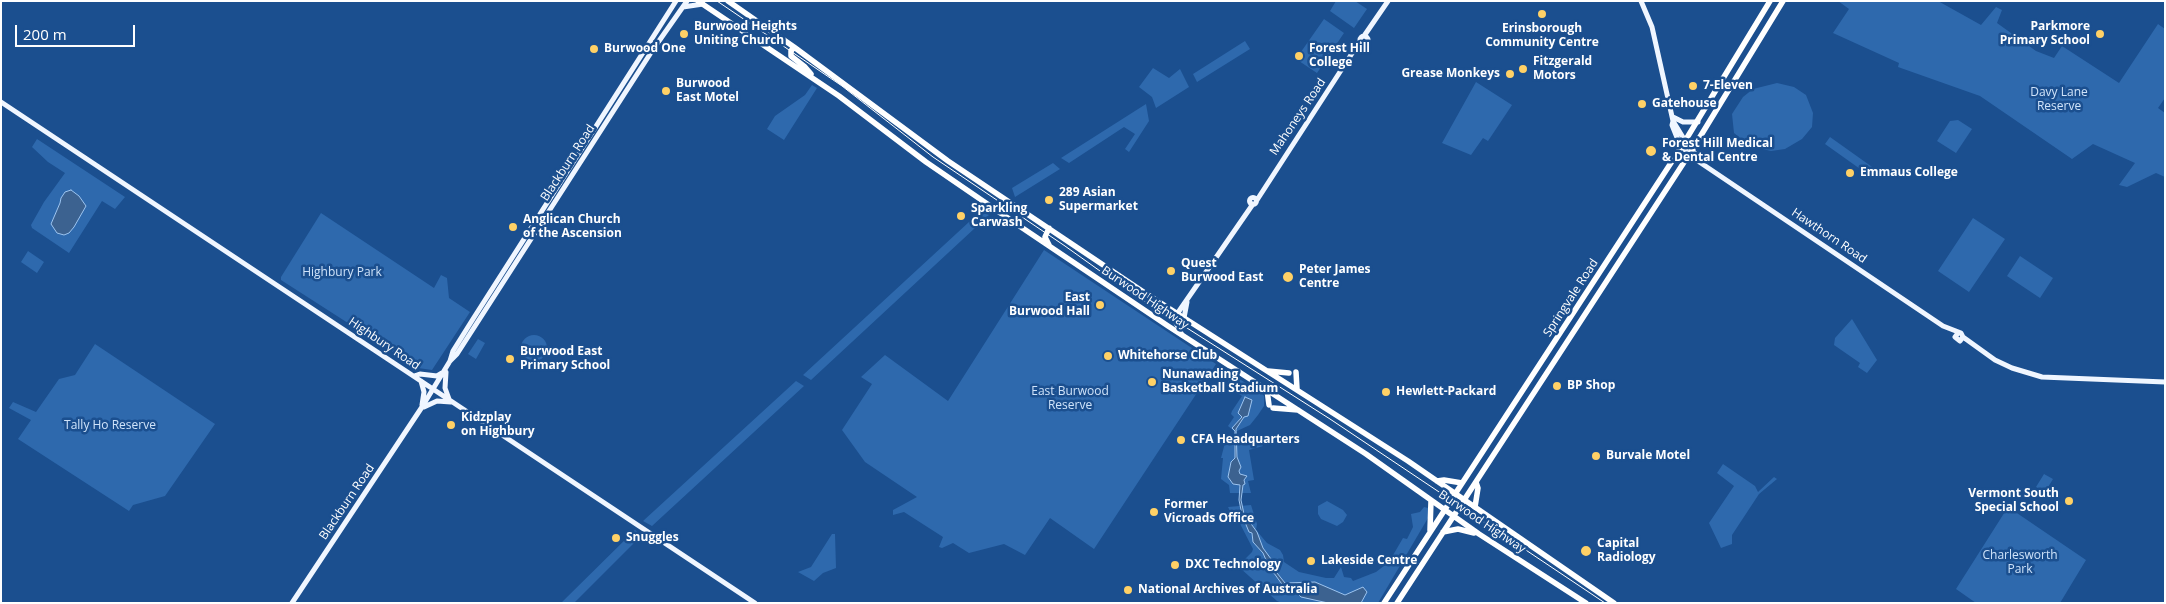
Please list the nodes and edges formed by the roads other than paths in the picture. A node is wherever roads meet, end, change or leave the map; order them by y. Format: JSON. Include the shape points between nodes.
{"nodes":[{"id":1,"x":687,"y":1,"type":"edge"},
{"id":2,"x":728,"y":1,"type":"edge"},
{"id":3,"x":1388,"y":1,"type":"edge"},
{"id":4,"x":1641,"y":1,"type":"edge"},
{"id":5,"x":1770,"y":1,"type":"edge"},
{"id":6,"x":1783,"y":1,"type":"edge"},
{"id":7,"x":675,"y":3,"type":"edge"},
{"id":8,"x":701,"y":3,"type":"edge"},
{"id":9,"x":682,"y":7,"type":"junction"},
{"id":10,"x":794,"y":47,"type":"junction"},
{"id":11,"x":813,"y":78,"type":"junction"},
{"id":12,"x":618,"y":90,"type":"junction"},
{"id":13,"x":624,"y":95,"type":"junction"},
{"id":14,"x":1,"y":102,"type":"edge"},
{"id":15,"x":1673,"y":119,"type":"junction"},
{"id":16,"x":1698,"y":122,"type":"junction"},
{"id":17,"x":1684,"y":144,"type":"junction"},
{"id":18,"x":1690,"y":153,"type":"junction"},
{"id":19,"x":544,"y":208,"type":"junction"},
{"id":20,"x":549,"y":211,"type":"junction"},
{"id":21,"x":1049,"y":228,"type":"junction"},
{"id":22,"x":1050,"y":246,"type":"junction"},
{"id":23,"x":513,"y":262,"type":"junction"},
{"id":24,"x":1188,"y":299,"type":"junction"},
{"id":25,"x":1178,"y":314,"type":"junction"},
{"id":26,"x":1184,"y":318,"type":"junction"},
{"id":27,"x":1943,"y":326,"type":"junction"},
{"id":28,"x":1182,"y":335,"type":"junction"},
{"id":29,"x":1960,"y":339,"type":"junction"},
{"id":30,"x":445,"y":371,"type":"junction"},
{"id":31,"x":1266,"y":371,"type":"junction"},
{"id":32,"x":414,"y":376,"type":"junction"},
{"id":33,"x":421,"y":381,"type":"junction"},
{"id":34,"x":2165,"y":382,"type":"edge"},
{"id":35,"x":434,"y":389,"type":"junction"},
{"id":36,"x":1297,"y":389,"type":"junction"},
{"id":37,"x":1267,"y":390,"type":"junction"},
{"id":38,"x":449,"y":399,"type":"junction"},
{"id":39,"x":454,"y":403,"type":"junction"},
{"id":40,"x":421,"y":409,"type":"junction"},
{"id":41,"x":1300,"y":410,"type":"junction"},
{"id":42,"x":1437,"y":481,"type":"junction"},
{"id":43,"x":1476,"y":482,"type":"junction"},
{"id":44,"x":1462,"y":483,"type":"junction"},
{"id":45,"x":1456,"y":493,"type":"junction"},
{"id":46,"x":1464,"y":499,"type":"junction"},
{"id":47,"x":1431,"y":501,"type":"junction"},
{"id":48,"x":1475,"y":507,"type":"junction"},
{"id":49,"x":1444,"y":510,"type":"junction"},
{"id":50,"x":1453,"y":516,"type":"junction"},
{"id":51,"x":1430,"y":532,"type":"junction"},
{"id":52,"x":1443,"y":532,"type":"junction"},
{"id":53,"x":1478,"y":534,"type":"junction"},
{"id":54,"x":1398,"y":602,"type":"edge"},
{"id":55,"x":292,"y":603,"type":"edge"},
{"id":56,"x":755,"y":603,"type":"edge"},
{"id":57,"x":1385,"y":603,"type":"edge"},
{"id":58,"x":1586,"y":603,"type":"edge"},
{"id":59,"x":1614,"y":603,"type":"edge"}],
"edges":[{"from":1,"to":9,"type":"main road","name":"Blackburn Road"},
{"from":2,"to":10,"type":"highway","name":"Burwood Highway"},
{"from":3,"to":24,"type":"main road","name":"Mahoneys Road"},
{"from":4,"to":15,"type":"main road","name":"Hawthorn Road","via":[[1651,23]]},
{"from":5,"to":16,"type":"highway","name":"Springvale Road"},
{"from":6,"to":18,"type":"highway","name":"Springvale Road"},
{"from":7,"to":12,"type":"main road","name":"Blackburn Road"},
{"from":8,"to":9,"type":"main road"},
{"from":8,"to":11,"type":"highway","name":"Burwood Highway"},
{"from":9,"to":13,"type":"main road","name":"Blackburn Road"},
{"from":10,"to":11,"type":"highway","via":[[792,56]]},
{"from":10,"to":21,"type":"highway","name":"Burwood Highway","via":[[948,161]]},
{"from":11,"to":22,"type":"highway","name":"Burwood Highway","via":[[931,166]]},
{"from":12,"to":13,"type":"main road"},
{"from":12,"to":19,"type":"main road","name":"Blackburn Road"},
{"from":13,"to":20,"type":"main road","name":"Blackburn Road"},
{"from":14,"to":32,"type":"main road","name":"Highbury Road"},
{"from":15,"to":16,"type":"main road"},
{"from":15,"to":17,"type":"main road","name":"Hawthorn Road","via":[[1674,130]]},
{"from":16,"to":17,"type":"highway","name":"Springvale Road"},
{"from":17,"to":18,"type":"main road","name":"Hawthorn Road"},
{"from":17,"to":44,"type":"highway","name":"Springvale Road"},
{"from":18,"to":27,"type":"main road","name":"Hawthorn Road"},
{"from":18,"to":43,"type":"highway","name":"Springvale Road"},
{"from":19,"to":20,"type":"main road"},
{"from":19,"to":23,"type":"main road","name":"Blackburn Road"},
{"from":20,"to":23,"type":"main road","name":"Blackburn Road"},
{"from":21,"to":22,"type":"highway","via":[[1045,236]]},
{"from":21,"to":25,"type":"highway","name":"Burwood Highway"},
{"from":22,"to":28,"type":"highway","name":"Burwood Highway"},
{"from":23,"to":30,"type":"main road","name":"Blackburn Road","via":[[459,340]]},
{"from":24,"to":25,"type":"main road","name":"Mahoneys Road"},
{"from":24,"to":26,"type":"main road","name":"Mahoneys Road"},
{"from":25,"to":26,"type":"highway","name":"Burwood Highway"},
{"from":25,"to":28,"type":"main road","via":[[1176,324]]},
{"from":26,"to":31,"type":"highway","name":"Burwood Highway"},
{"from":27,"to":29,"type":"main road","name":"Hawthorn Road"},
{"from":27,"to":29,"type":"main road","name":"Hawthorn Road","via":[[1962,334]]},
{"from":28,"to":37,"type":"highway","name":"Burwood Highway"},
{"from":29,"to":34,"type":"main road","name":"Hawthorn Road","via":[[2012,368],[2042,377]]},
{"from":30,"to":32,"type":"main road","via":[[437,376]]},
{"from":30,"to":35,"type":"main road","name":"Blackburn Road"},
{"from":30,"to":38,"type":"main road"},
{"from":31,"to":36,"type":"highway","name":"Burwood Highway"},
{"from":31,"to":36,"type":"highway","via":[[1293,373]]},
{"from":32,"to":33,"type":"main road","name":"Highbury Road"},
{"from":33,"to":35,"type":"main road","name":"Highbury Road"},
{"from":33,"to":40,"type":"main road","via":[[424,397]]},
{"from":35,"to":38,"type":"main road","name":"Highbury Road"},
{"from":35,"to":40,"type":"main road","name":"Blackburn Road"},
{"from":36,"to":42,"type":"highway","name":"Burwood Highway"},
{"from":37,"to":41,"type":"highway","name":"Burwood Highway"},
{"from":37,"to":41,"type":"highway","via":[[1271,407]]},
{"from":38,"to":39,"type":"main road","name":"Highbury Road"},
{"from":39,"to":40,"type":"main road","via":[[437,401]]},
{"from":39,"to":56,"type":"main road","name":"Highbury Road"},
{"from":40,"to":55,"type":"main road","name":"Blackburn Road"},
{"from":41,"to":47,"type":"highway","name":"Burwood Highway"},
{"from":42,"to":44,"type":"highway"},
{"from":42,"to":45,"type":"highway","name":"Burwood Highway"},
{"from":43,"to":46,"type":"highway","name":"Springvale Road"},
{"from":43,"to":48,"type":"highway"},
{"from":44,"to":45,"type":"highway","name":"Springvale Road"},
{"from":45,"to":46,"type":"highway","name":"Burwood Highway"},
{"from":45,"to":49,"type":"highway","name":"Springvale Road"},
{"from":46,"to":48,"type":"highway","name":"Burwood Highway"},
{"from":46,"to":50,"type":"highway","name":"Springvale Road"},
{"from":47,"to":49,"type":"highway","name":"Burwood Highway"},
{"from":47,"to":51,"type":"highway"},
{"from":48,"to":59,"type":"highway","name":"Burwood Highway"},
{"from":49,"to":50,"type":"highway","name":"Burwood Highway"},
{"from":49,"to":51,"type":"highway","name":"Springvale Road"},
{"from":50,"to":52,"type":"highway","name":"Springvale Road"},
{"from":50,"to":53,"type":"highway","name":"Burwood Highway"},
{"from":51,"to":57,"type":"highway","name":"Springvale Road"},
{"from":52,"to":53,"type":"highway","via":[[1460,529]]},
{"from":52,"to":54,"type":"highway","name":"Springvale Road"},
{"from":53,"to":58,"type":"highway","name":"Burwood Highway"},
{"from":54,"to":57,"type":"highway","via":[[1392,599]]}]}
